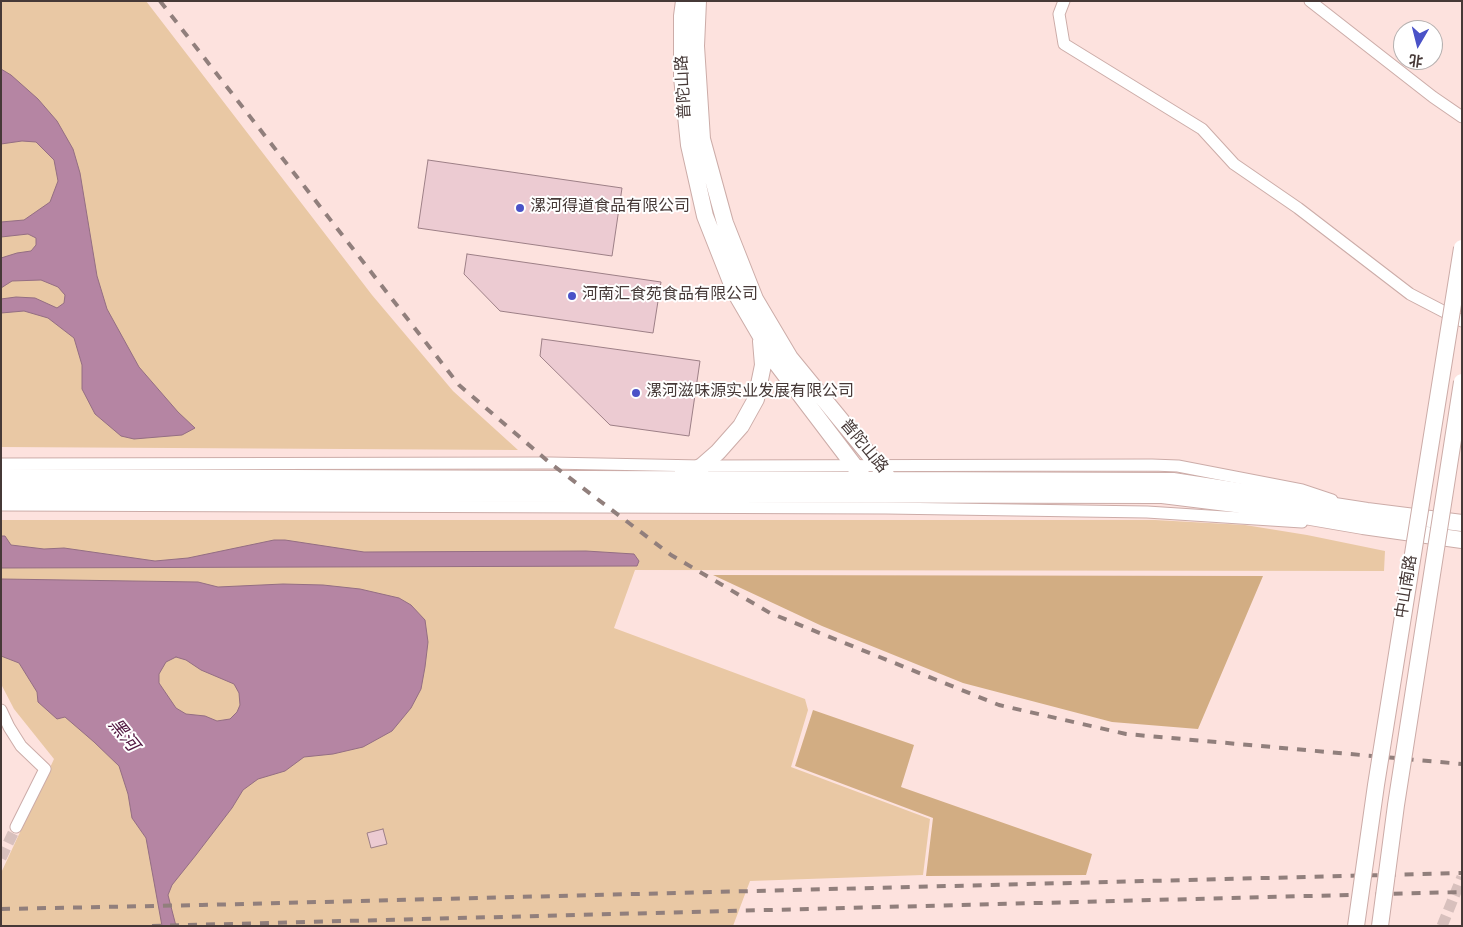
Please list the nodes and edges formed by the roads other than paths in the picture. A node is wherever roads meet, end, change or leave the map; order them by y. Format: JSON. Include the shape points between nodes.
{"nodes":[{"id":1,"x":684,"y":1,"type":"edge"},
{"id":2,"x":698,"y":1,"type":"edge"},
{"id":3,"x":1064,"y":1,"type":"edge"},
{"id":4,"x":1310,"y":1,"type":"edge"},
{"id":5,"x":1462,"y":117,"type":"edge"},
{"id":6,"x":1462,"y":248,"type":"edge"},
{"id":7,"x":1462,"y":321,"type":"edge"},
{"id":8,"x":761,"y":336,"type":"junction"},
{"id":9,"x":1462,"y":382,"type":"edge"},
{"id":10,"x":1,"y":464,"type":"edge"},
{"id":11,"x":854,"y":464,"type":"junction"},
{"id":12,"x":877,"y":464,"type":"junction"},
{"id":13,"x":702,"y":466,"type":"junction"},
{"id":14,"x":1,"y":477,"type":"edge"},
{"id":15,"x":865,"y":480,"type":"junction"},
{"id":16,"x":676,"y":481,"type":"junction"},
{"id":17,"x":1,"y":494,"type":"edge"},
{"id":18,"x":887,"y":494,"type":"junction"},
{"id":19,"x":1,"y":506,"type":"edge"},
{"id":20,"x":1365,"y":519,"type":"junction"},
{"id":21,"x":1462,"y":523,"type":"edge"},
{"id":22,"x":1462,"y":540,"type":"edge"},
{"id":23,"x":1,"y":710,"type":"edge"},
{"id":24,"x":16,"y":827,"type":"tunnel mouth"},
{"id":25,"x":1356,"y":926,"type":"edge"},
{"id":26,"x":1380,"y":926,"type":"edge"}],
"edges":[{"from":1,"to":8,"type":"main road","name":"普陀山路","via":[[682,77],[688,145],[705,216],[735,292]]},
{"from":2,"to":12,"type":"main road","name":"普陀山路","via":[[696,46],[702,139],[725,223],[755,299],[790,358]]},
{"from":3,"to":7,"type":"street","via":[[1060,14],[1064,44],[1202,129],[1234,164],[1298,208],[1410,294]]},
{"from":4,"to":5,"type":"street"},
{"from":6,"to":25,"type":"main road","name":"中山南路","bridge":true},
{"from":8,"to":11,"type":"main road","name":"普陀山路","via":[[777,364]]},
{"from":8,"to":13,"type":"main road","via":[[763,365],[756,399],[741,426]]},
{"from":9,"to":26,"type":"main road","name":"中山南路","bridge":true},
{"from":10,"to":13,"type":"street","via":[[550,463]]},
{"from":11,"to":12,"type":"street"},
{"from":11,"to":13,"type":"street"},
{"from":11,"to":15,"type":"main road","name":"普陀山路"},
{"from":12,"to":18,"type":"main road","name":"普陀山路"},
{"from":12,"to":20,"type":"street","via":[[1178,466],[1302,490]]},
{"from":13,"to":16,"type":"main road"},
{"from":14,"to":16,"type":"main road"},
{"from":15,"to":16,"type":"main road"},
{"from":15,"to":18,"type":"main road","name":"普陀山路"},
{"from":17,"to":18,"type":"main road"},
{"from":18,"to":19,"type":"street"},
{"from":18,"to":20,"type":"main road","via":[[1162,494]]},
{"from":20,"to":21,"type":"main road"},
{"from":20,"to":22,"type":"main road"},
{"from":23,"to":24,"type":"street","via":[[21,746],[45,769]]}]}
